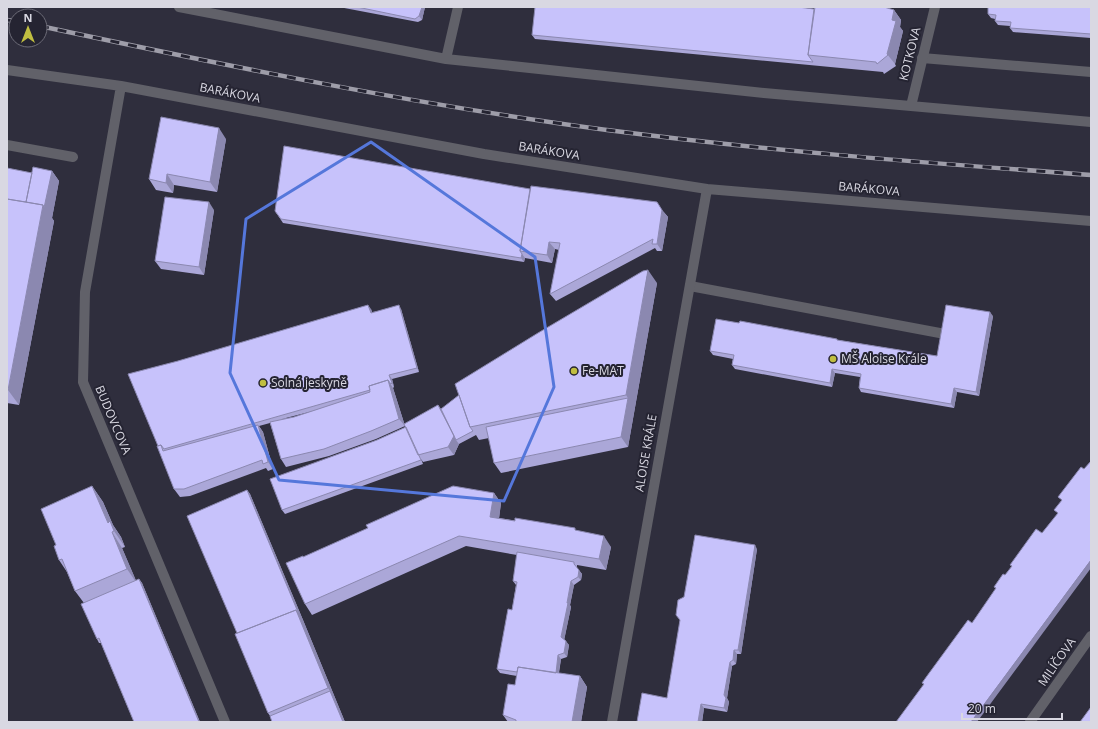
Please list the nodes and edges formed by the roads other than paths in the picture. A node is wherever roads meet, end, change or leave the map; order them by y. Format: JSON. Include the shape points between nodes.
{"nodes":[{"id":1,"x":179,"y":7,"type":"edge"},
{"id":2,"x":458,"y":7,"type":"edge"},
{"id":3,"x":935,"y":7,"type":"edge"},
{"id":4,"x":922,"y":58,"type":"junction"},
{"id":5,"x":446,"y":59,"type":"junction"},
{"id":6,"x":7,"y":70,"type":"edge"},
{"id":7,"x":1091,"y":72,"type":"edge"},
{"id":8,"x":121,"y":86,"type":"junction"},
{"id":9,"x":910,"y":106,"type":"junction"},
{"id":10,"x":1091,"y":122,"type":"edge"},
{"id":11,"x":7,"y":145,"type":"edge"},
{"id":12,"x":73,"y":157,"type":"dead end"},
{"id":13,"x":707,"y":189,"type":"junction"},
{"id":14,"x":1091,"y":221,"type":"edge"},
{"id":15,"x":690,"y":286,"type":"junction"},
{"id":16,"x":945,"y":334,"type":"edge"},
{"id":17,"x":1091,"y":636,"type":"edge"},
{"id":18,"x":225,"y":722,"type":"edge"},
{"id":19,"x":612,"y":722,"type":"edge"},
{"id":20,"x":1030,"y":722,"type":"edge"}],
"edges":[{"from":1,"to":5,"type":"street"},
{"from":2,"to":5,"type":"street"},
{"from":3,"to":4,"type":"street","name":"KOTKOVA"},
{"from":4,"to":7,"type":"street"},
{"from":4,"to":9,"type":"street","name":"KOTKOVA"},
{"from":5,"to":9,"type":"street"},
{"from":6,"to":8,"type":"street","name":"BARÁKOVA"},
{"from":8,"to":13,"type":"street","name":"BARÁKOVA","via":[[484,154]]},
{"from":8,"to":18,"type":"street","name":"BUDOVCOVA","via":[[85,292],[83,382]]},
{"from":9,"to":10,"type":"street"},
{"from":11,"to":12,"type":"street"},
{"from":13,"to":14,"type":"street","name":"BARÁKOVA"},
{"from":13,"to":15,"type":"street","name":"ALOISE KRÁLE"},
{"from":15,"to":16,"type":"street"},
{"from":15,"to":19,"type":"street","name":"ALOISE KRÁLE"},
{"from":17,"to":20,"type":"street","name":"MILÍČOVA"}]}
